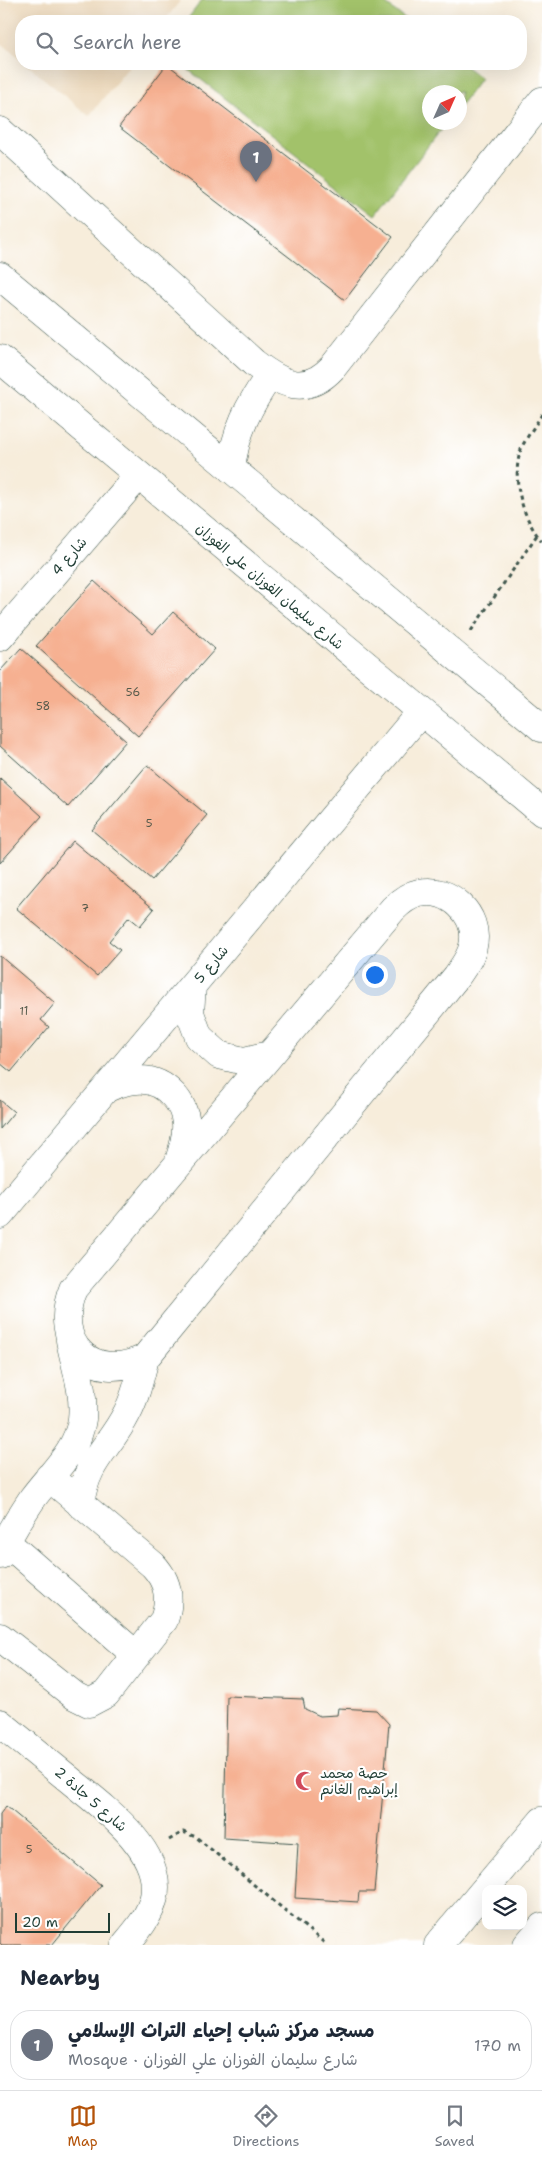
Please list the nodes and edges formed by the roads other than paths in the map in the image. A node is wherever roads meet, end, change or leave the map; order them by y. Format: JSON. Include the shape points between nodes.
{"nodes":[{"id":1,"x":542,"y":101,"type":"edge"},
{"id":2,"x":0,"y":131,"type":"edge"},
{"id":3,"x":0,"y":276,"type":"edge"},
{"id":4,"x":0,"y":359,"type":"edge"},
{"id":5,"x":270,"y":375,"type":"junction"},
{"id":6,"x":231,"y":469,"type":"junction"},
{"id":7,"x":138,"y":476,"type":"junction"},
{"id":8,"x":0,"y":637,"type":"edge"},
{"id":9,"x":421,"y":712,"type":"junction"},
{"id":10,"x":542,"y":728,"type":"edge"},
{"id":11,"x":542,"y":812,"type":"edge"},
{"id":12,"x":192,"y":986,"type":"junction"},
{"id":13,"x":269,"y":1055,"type":"junction"},
{"id":14,"x":107,"y":1088,"type":"junction"},
{"id":15,"x":179,"y":1162,"type":"junction"},
{"id":16,"x":0,"y":1215,"type":"edge"},
{"id":17,"x":70,"y":1340,"type":"junction"},
{"id":18,"x":145,"y":1358,"type":"junction"},
{"id":19,"x":49,"y":1477,"type":"junction"},
{"id":20,"x":80,"y":1504,"type":"junction"},
{"id":21,"x":3,"y":1548,"type":"edge"},
{"id":22,"x":0,"y":1637,"type":"edge"},
{"id":23,"x":136,"y":1655,"type":"junction"},
{"id":24,"x":0,"y":1723,"type":"edge"},
{"id":25,"x":542,"y":1821,"type":"edge"},
{"id":26,"x":542,"y":1928,"type":"edge"},
{"id":27,"x":125,"y":1945,"type":"edge"},
{"id":28,"x":438,"y":1945,"type":"edge"},
{"id":29,"x":527,"y":1945,"type":"edge"}],
"edges":[{"from":1,"to":5,"type":"street","via":[[324,376],[314,382],[291,385]]},
{"from":2,"to":5,"type":"street","via":[[254,364]]},
{"from":3,"to":6,"type":"street"},
{"from":4,"to":7,"type":"street","name":"شارع سليمان الفوزان علي الفوزان"},
{"from":5,"to":6,"type":"street","via":[[245,413],[233,450]]},
{"from":6,"to":10,"type":"street"},
{"from":7,"to":8,"type":"street","name":"شارع 4"},
{"from":7,"to":9,"type":"street","name":"شارع سليمان الفوزان علي الفوزان"},
{"from":9,"to":11,"type":"street","name":"شارع سليمان الفوزان علي الفوزان"},
{"from":9,"to":12,"type":"street","name":"شارع 5"},
{"from":12,"to":13,"type":"street","via":[[190,1013],[199,1037],[218,1054],[244,1061]]},
{"from":12,"to":14,"type":"street","name":"شارع 5"},
{"from":13,"to":15,"type":"street"},
{"from":13,"to":18,"type":"street","via":[[402,900],[419,893],[436,892],[453,899],[465,911],[473,927],[473,945],[457,976]]},
{"from":14,"to":15,"type":"street","via":[[126,1080],[146,1079],[166,1087],[180,1102],[186,1122]]},
{"from":14,"to":16,"type":"street","name":"شارع 5"},
{"from":15,"to":17,"type":"street","via":[[73,1289],[66,1305]]},
{"from":17,"to":18,"type":"street","via":[[80,1354],[112,1368],[129,1366]]},
{"from":17,"to":19,"type":"street","via":[[81,1384],[82,1420],[71,1448]]},
{"from":18,"to":20,"type":"street","via":[[127,1413],[91,1465],[83,1484]]},
{"from":19,"to":20,"type":"street"},
{"from":19,"to":21,"type":"street"},
{"from":20,"to":23,"type":"street","via":[[153,1565],[168,1588],[169,1606],[164,1620]]},
{"from":21,"to":23,"type":"street"},
{"from":22,"to":23,"type":"street","via":[[75,1696],[90,1703],[106,1694]]},
{"from":24,"to":27,"type":"street","name":"شارع 5 جادة 2","via":[[114,1816],[147,1857],[153,1874],[154,1895],[149,1911]]},
{"from":25,"to":28,"type":"street"},
{"from":26,"to":29,"type":"street"}]}
